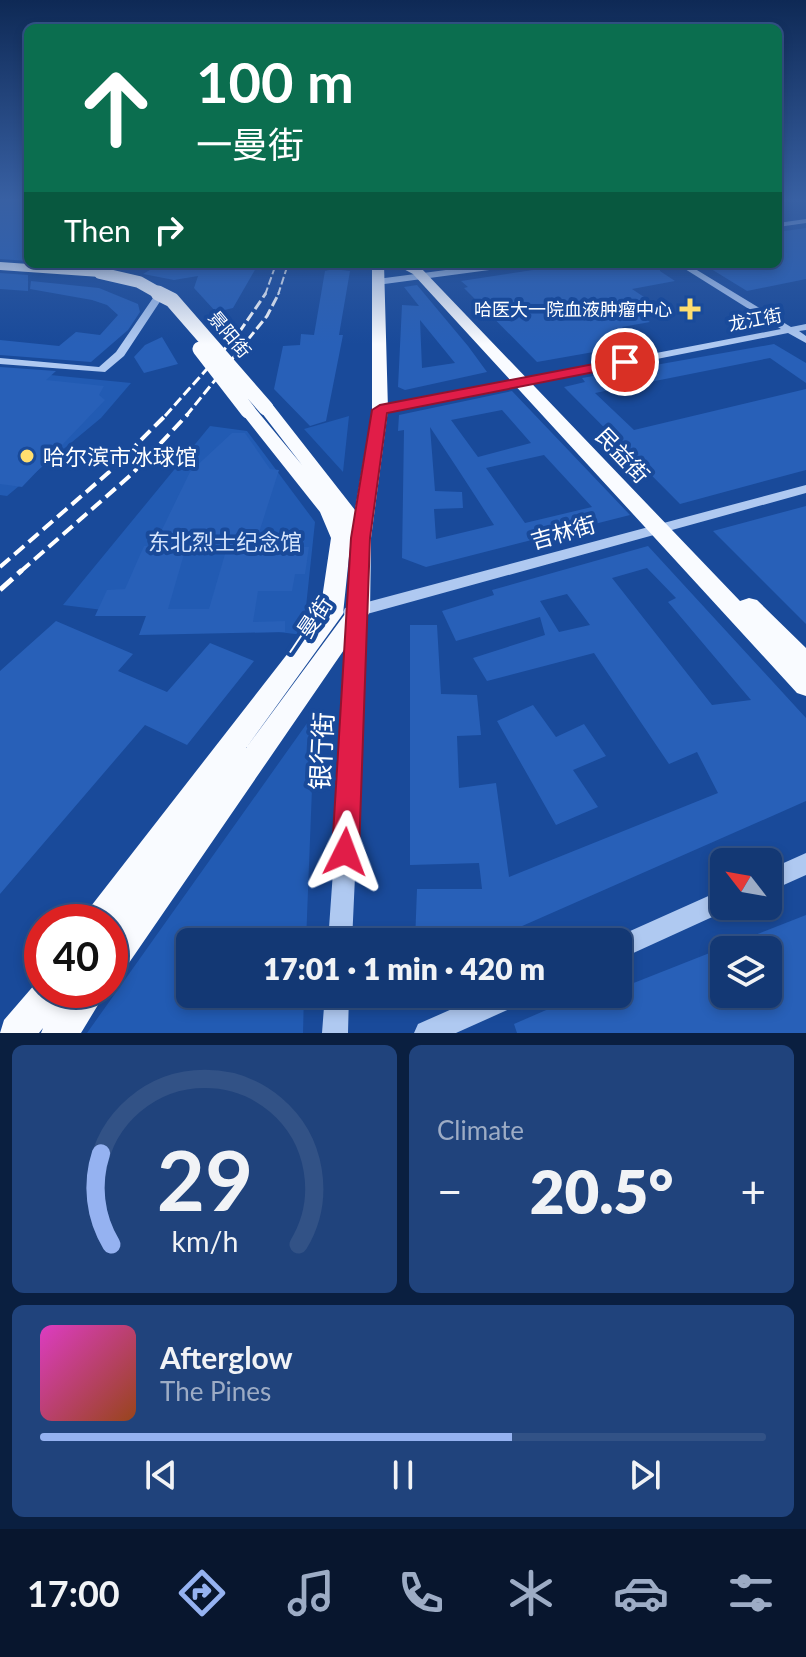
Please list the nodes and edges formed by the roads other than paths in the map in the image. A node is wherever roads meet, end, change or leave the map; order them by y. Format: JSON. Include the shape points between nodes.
{"nodes":[{"id":1,"x":0,"y":266,"type":"edge"},
{"id":2,"x":24,"y":268,"type":"edge"},
{"id":3,"x":28,"y":268,"type":"edge"},
{"id":4,"x":378,"y":268,"type":"edge"},
{"id":5,"x":466,"y":268,"type":"edge"},
{"id":6,"x":688,"y":268,"type":"edge"},
{"id":7,"x":422,"y":272,"type":"edge"},
{"id":8,"x":98,"y":273,"type":"edge"},
{"id":9,"x":0,"y":274,"type":"edge"},
{"id":10,"x":377,"y":282,"type":"junction"},
{"id":11,"x":156,"y":300,"type":"junction"},
{"id":12,"x":806,"y":327,"type":"edge"},
{"id":13,"x":790,"y":331,"type":"junction"},
{"id":14,"x":806,"y":340,"type":"edge"},
{"id":15,"x":0,"y":361,"type":"edge"},
{"id":16,"x":529,"y":381,"type":"junction"},
{"id":17,"x":257,"y":410,"type":"junction"},
{"id":18,"x":380,"y":410,"type":"junction"},
{"id":19,"x":806,"y":489,"type":"edge"},
{"id":20,"x":329,"y":510,"type":"joint"},
{"id":21,"x":663,"y":527,"type":"junction"},
{"id":22,"x":361,"y":538,"type":"junction"},
{"id":23,"x":359,"y":612,"type":"junction"},
{"id":24,"x":331,"y":614,"type":"junction"},
{"id":25,"x":806,"y":663,"type":"edge"},
{"id":26,"x":806,"y":686,"type":"edge"},
{"id":27,"x":806,"y":864,"type":"edge"},
{"id":28,"x":782,"y":875,"type":"edge"},
{"id":29,"x":114,"y":904,"type":"edge"},
{"id":30,"x":710,"y":906,"type":"edge"},
{"id":31,"x":341,"y":928,"type":"edge"},
{"id":32,"x":128,"y":936,"type":"edge"},
{"id":33,"x":632,"y":942,"type":"edge"},
{"id":34,"x":36,"y":1008,"type":"edge"},
{"id":35,"x":77,"y":1008,"type":"edge"},
{"id":36,"x":336,"y":1008,"type":"edge"},
{"id":37,"x":483,"y":1008,"type":"edge"},
{"id":38,"x":17,"y":1033,"type":"edge"},
{"id":39,"x":59,"y":1033,"type":"edge"},
{"id":40,"x":335,"y":1033,"type":"edge"},
{"id":41,"x":427,"y":1033,"type":"edge"}],
"edges":[{"from":1,"to":2,"type":"main road","name":"景阳街"},
{"from":3,"to":8,"type":"main road","name":"景阳街"},
{"from":4,"to":10,"type":"main road","name":"一曼街"},
{"from":5,"to":7,"type":"street"},
{"from":6,"to":13,"type":"street"},
{"from":7,"to":10,"type":"street"},
{"from":7,"to":16,"type":"main road","name":"民益街"},
{"from":8,"to":9,"type":"main road","name":"景阳街"},
{"from":8,"to":11,"type":"main road","name":"景阳街"},
{"from":8,"to":17,"type":"main road","name":"景阳街","bridge":true,"via":[[139,282],[172,300]]},
{"from":10,"to":18,"type":"main road","name":"一曼街"},
{"from":11,"to":15,"type":"street","via":[[120,354],[101,370]]},
{"from":11,"to":17,"type":"main road","name":"景阳街","bridge":true},
{"from":12,"to":13,"type":"street","name":"龙江街"},
{"from":13,"to":14,"type":"street"},
{"from":13,"to":16,"type":"street","name":"龙江街"},
{"from":16,"to":18,"type":"street","name":"龙江街"},
{"from":16,"to":21,"type":"main road","name":"民益街"},
{"from":17,"to":20,"type":"main road","name":"景阳街"},
{"from":17,"to":22,"type":"main road","name":"景阳街","via":[[339,499]]},
{"from":18,"to":22,"type":"main road","name":"一曼街"},
{"from":19,"to":21,"type":"street","name":"吉林街"},
{"from":20,"to":24,"type":"main road","name":"一曼街","via":[[341,538]]},
{"from":21,"to":23,"type":"street","name":"吉林街"},
{"from":21,"to":25,"type":"main road","name":"民益街"},
{"from":21,"to":26,"type":"main road","name":"民益街"},
{"from":22,"to":23,"type":"main road","name":"一曼街"},
{"from":23,"to":24,"type":"street","name":"吉林街"},
{"from":23,"to":31,"type":"street","name":"银行街"},
{"from":23,"to":32,"type":"main road","name":"一曼街"},
{"from":24,"to":29,"type":"main road","name":"一曼街"},
{"from":27,"to":28,"type":"street"},
{"from":30,"to":33,"type":"street"},
{"from":34,"to":38,"type":"main road"},
{"from":35,"to":39,"type":"main road"},
{"from":36,"to":40,"type":"street"},
{"from":37,"to":41,"type":"street"}]}
